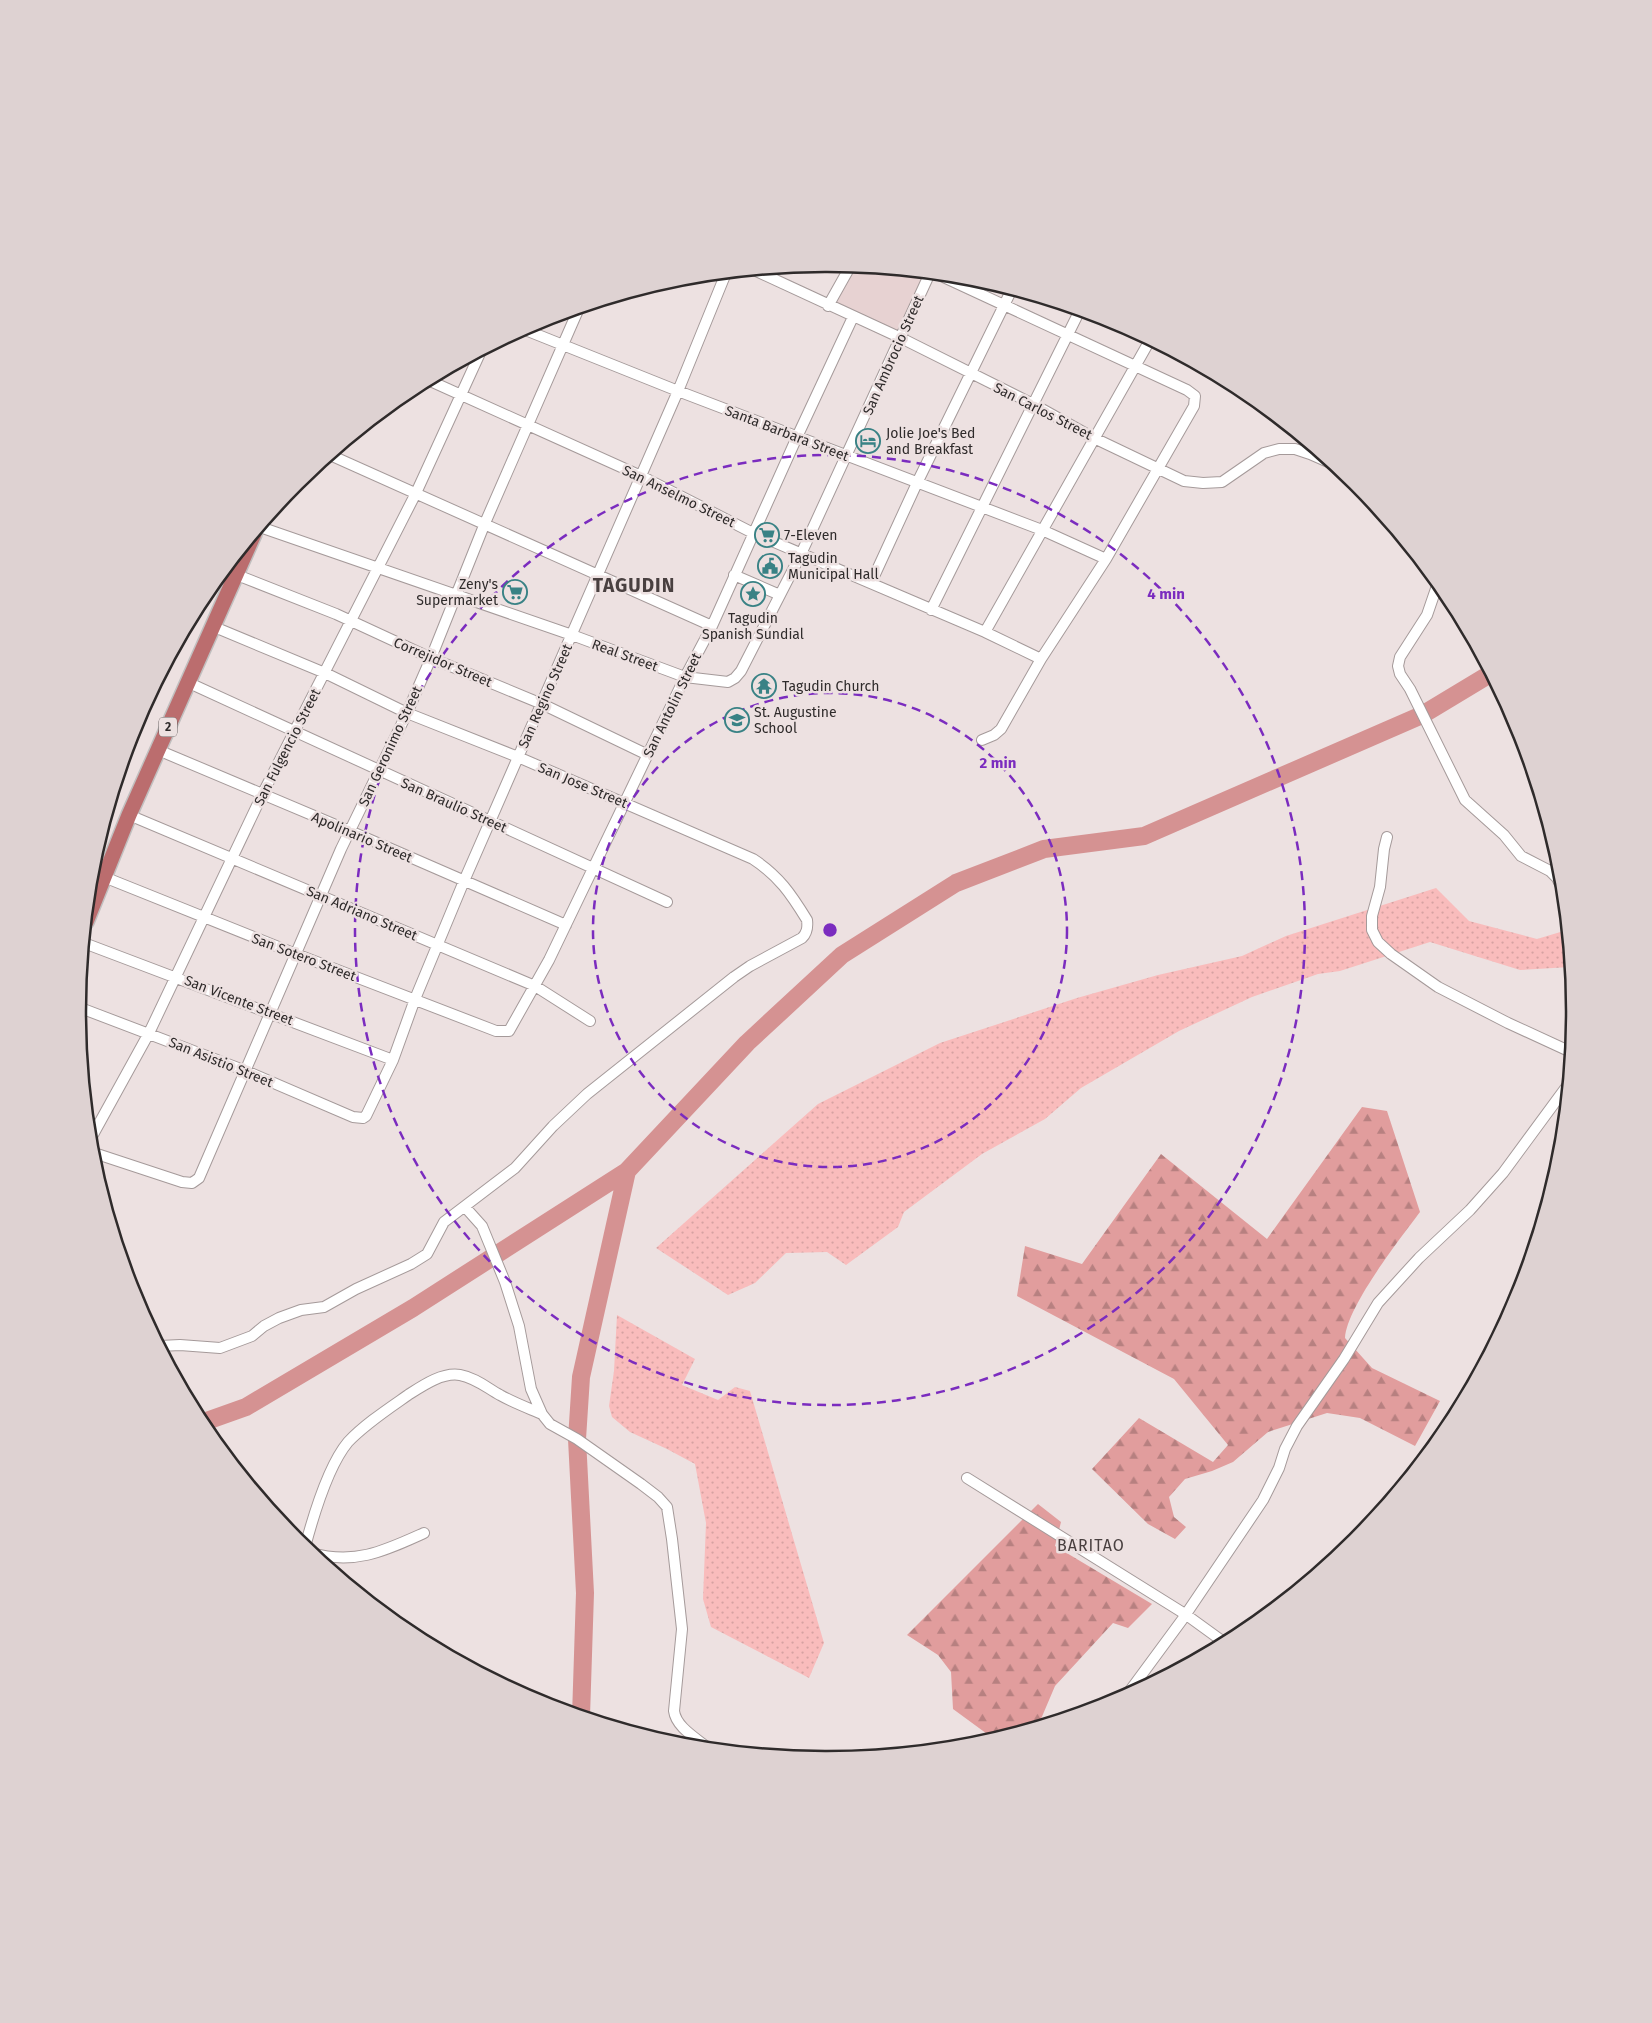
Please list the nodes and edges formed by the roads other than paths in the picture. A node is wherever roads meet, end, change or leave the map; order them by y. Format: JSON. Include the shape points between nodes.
{"nodes":[{"id":1,"x":847,"y":272,"type":"edge"},
{"id":2,"x":763,"y":275,"type":"edge"},
{"id":3,"x":724,"y":279,"type":"edge"},
{"id":4,"x":927,"y":279,"type":"edge"},
{"id":5,"x":958,"y":284,"type":"edge"},
{"id":6,"x":1009,"y":295,"type":"edge"},
{"id":7,"x":828,"y":306,"type":"junction"},
{"id":8,"x":1004,"y":306,"type":"junction"},
{"id":9,"x":576,"y":316,"type":"edge"},
{"id":10,"x":1077,"y":316,"type":"edge"},
{"id":11,"x":854,"y":317,"type":"junction"},
{"id":12,"x":533,"y":333,"type":"edge"},
{"id":13,"x":1068,"y":335,"type":"junction"},
{"id":14,"x":900,"y":338,"type":"junction"},
{"id":15,"x":563,"y":344,"type":"junction"},
{"id":16,"x":1147,"y":345,"type":"edge"},
{"id":17,"x":477,"y":360,"type":"edge"},
{"id":18,"x":1136,"y":366,"type":"junction"},
{"id":19,"x":970,"y":374,"type":"junction"},
{"id":20,"x":435,"y":384,"type":"edge"},
{"id":21,"x":678,"y":391,"type":"junction"},
{"id":22,"x":460,"y":396,"type":"junction"},
{"id":23,"x":1033,"y":404,"type":"junction"},
{"id":24,"x":528,"y":425,"type":"junction"},
{"id":25,"x":797,"y":436,"type":"junction"},
{"id":26,"x":1094,"y":438,"type":"junction"},
{"id":27,"x":847,"y":455,"type":"junction"},
{"id":28,"x":335,"y":457,"type":"edge"},
{"id":29,"x":1316,"y":457,"type":"edge"},
{"id":30,"x":1158,"y":470,"type":"junction"},
{"id":31,"x":641,"y":476,"type":"junction"},
{"id":32,"x":918,"y":483,"type":"junction"},
{"id":33,"x":416,"y":494,"type":"junction"},
{"id":34,"x":981,"y":508,"type":"junction"},
{"id":35,"x":485,"y":523,"type":"junction"},
{"id":36,"x":266,"y":529,"type":"edge"},
{"id":37,"x":1042,"y":530,"type":"junction"},
{"id":38,"x":753,"y":533,"type":"junction"},
{"id":39,"x":247,"y":552,"type":"edge"},
{"id":40,"x":801,"y":554,"type":"junction"},
{"id":41,"x":1106,"y":560,"type":"junction"},
{"id":42,"x":377,"y":568,"type":"junction"},
{"id":43,"x":598,"y":574,"type":"junction"},
{"id":44,"x":237,"y":575,"type":"junction"},
{"id":45,"x":734,"y":575,"type":"junction"},
{"id":46,"x":871,"y":583,"type":"junction"},
{"id":47,"x":1435,"y":592,"type":"edge"},
{"id":48,"x":455,"y":594,"type":"junction"},
{"id":49,"x":780,"y":595,"type":"junction"},
{"id":50,"x":932,"y":610,"type":"junction"},
{"id":51,"x":350,"y":620,"type":"junction"},
{"id":52,"x":212,"y":626,"type":"junction"},
{"id":53,"x":712,"y":626,"type":"junction"},
{"id":54,"x":985,"y":632,"type":"junction"},
{"id":55,"x":572,"y":635,"type":"junction"},
{"id":56,"x":431,"y":658,"type":"junction"},
{"id":57,"x":1041,"y":659,"type":"junction"},
{"id":58,"x":325,"y":673,"type":"junction"},
{"id":59,"x":685,"y":677,"type":"junction"},
{"id":60,"x":735,"y":678,"type":"joint"},
{"id":61,"x":188,"y":682,"type":"junction"},
{"id":62,"x":542,"y":704,"type":"junction"},
{"id":63,"x":407,"y":713,"type":"junction"},
{"id":64,"x":294,"y":732,"type":"junction"},
{"id":65,"x":982,"y":740,"type":"dead end"},
{"id":66,"x":158,"y":750,"type":"junction"},
{"id":67,"x":648,"y":755,"type":"junction"},
{"id":68,"x":518,"y":757,"type":"junction"},
{"id":69,"x":378,"y":770,"type":"junction"},
{"id":70,"x":262,"y":795,"type":"junction"},
{"id":71,"x":625,"y":803,"type":"junction"},
{"id":72,"x":129,"y":815,"type":"junction"},
{"id":73,"x":490,"y":822,"type":"junction"},
{"id":74,"x":350,"y":831,"type":"junction"},
{"id":75,"x":1388,"y":837,"type":"dead end"},
{"id":76,"x":232,"y":859,"type":"junction"},
{"id":77,"x":593,"y":867,"type":"junction"},
{"id":78,"x":1553,"y":874,"type":"edge"},
{"id":79,"x":104,"y":877,"type":"junction"},
{"id":80,"x":464,"y":881,"type":"junction"},
{"id":81,"x":320,"y":896,"type":"junction"},
{"id":82,"x":95,"y":898,"type":"edge"},
{"id":83,"x":667,"y":902,"type":"dead end"},
{"id":84,"x":204,"y":916,"type":"junction"},
{"id":85,"x":566,"y":925,"type":"junction"},
{"id":86,"x":90,"y":945,"type":"edge"},
{"id":87,"x":438,"y":945,"type":"junction"},
{"id":88,"x":296,"y":954,"type":"junction"},
{"id":89,"x":175,"y":976,"type":"junction"},
{"id":90,"x":535,"y":986,"type":"junction"},
{"id":91,"x":416,"y":999,"type":"junction"},
{"id":92,"x":86,"y":1010,"type":"edge"},
{"id":93,"x":270,"y":1012,"type":"junction"},
{"id":94,"x":590,"y":1021,"type":"dead end"},
{"id":95,"x":505,"y":1032,"type":"joint"},
{"id":96,"x":149,"y":1033,"type":"junction"},
{"id":97,"x":1564,"y":1049,"type":"edge"},
{"id":98,"x":393,"y":1060,"type":"junction"},
{"id":99,"x":246,"y":1071,"type":"junction"},
{"id":100,"x":1560,"y":1095,"type":"edge"},
{"id":101,"x":363,"y":1118,"type":"joint"},
{"id":102,"x":96,"y":1129,"type":"edge"},
{"id":103,"x":100,"y":1155,"type":"edge"},
{"id":104,"x":465,"y":1208,"type":"junction"},
{"id":105,"x":166,"y":1346,"type":"edge"},
{"id":106,"x":542,"y":1414,"type":"junction"},
{"id":107,"x":967,"y":1478,"type":"dead end"},
{"id":108,"x":424,"y":1534,"type":"dead end"},
{"id":109,"x":308,"y":1539,"type":"edge"},
{"id":110,"x":325,"y":1556,"type":"edge"},
{"id":111,"x":1185,"y":1614,"type":"junction"},
{"id":112,"x":1218,"y":1638,"type":"edge"},
{"id":113,"x":1135,"y":1683,"type":"edge"},
{"id":114,"x":699,"y":1740,"type":"edge"}],
"edges":[{"from":1,"to":7,"type":"street"},
{"from":2,"to":7,"type":"street","name":"San Carlos Street"},
{"from":3,"to":21,"type":"street","name":"San Regino Street"},
{"from":4,"to":14,"type":"street","name":"San Ambrocio Street"},
{"from":5,"to":8,"type":"street"},
{"from":6,"to":8,"type":"street"},
{"from":7,"to":11,"type":"street","name":"San Carlos Street"},
{"from":8,"to":13,"type":"street"},
{"from":8,"to":19,"type":"street"},
{"from":9,"to":15,"type":"street","name":"San Geronimo Street"},
{"from":10,"to":13,"type":"street"},
{"from":11,"to":14,"type":"street","name":"San Carlos Street"},
{"from":11,"to":25,"type":"street","name":"San Antolin Street"},
{"from":12,"to":15,"type":"street","name":"Santa Barbara Street"},
{"from":13,"to":18,"type":"street"},
{"from":13,"to":23,"type":"street"},
{"from":14,"to":19,"type":"street","name":"San Carlos Street"},
{"from":14,"to":27,"type":"street","name":"San Ambrocio Street"},
{"from":15,"to":21,"type":"street","name":"Santa Barbara Street"},
{"from":15,"to":24,"type":"street","name":"San Geronimo Street"},
{"from":16,"to":18,"type":"street"},
{"from":17,"to":22,"type":"street","name":"San Fulgencio Street"},
{"from":18,"to":26,"type":"street"},
{"from":18,"to":30,"type":"street","via":[[1195,396],[1194,406]]},
{"from":19,"to":23,"type":"street","name":"San Carlos Street"},
{"from":19,"to":32,"type":"street"},
{"from":20,"to":22,"type":"street","name":"San Anselmo Street"},
{"from":21,"to":25,"type":"street","name":"Santa Barbara Street"},
{"from":21,"to":31,"type":"street","name":"San Regino Street"},
{"from":22,"to":24,"type":"street","name":"San Anselmo Street"},
{"from":22,"to":33,"type":"street","name":"San Fulgencio Street"},
{"from":23,"to":26,"type":"street","name":"San Carlos Street"},
{"from":23,"to":34,"type":"street"},
{"from":24,"to":31,"type":"street","name":"San Anselmo Street"},
{"from":24,"to":35,"type":"street","name":"San Geronimo Street"},
{"from":25,"to":27,"type":"street","name":"Santa Barbara Street"},
{"from":25,"to":38,"type":"street","name":"San Antolin Street"},
{"from":26,"to":30,"type":"street","name":"San Carlos Street"},
{"from":26,"to":37,"type":"street"},
{"from":27,"to":32,"type":"street","name":"Santa Barbara Street"},
{"from":27,"to":40,"type":"street","name":"San Ambrocio Street"},
{"from":28,"to":33,"type":"street"},
{"from":29,"to":30,"type":"street","name":"San Carlos Street","via":[[1295,449],[1279,449],[1264,454],[1230,478],[1212,484],[1184,481]]},
{"from":30,"to":41,"type":"street"},
{"from":31,"to":38,"type":"street","name":"San Anselmo Street"},
{"from":31,"to":43,"type":"street","name":"San Regino Street"},
{"from":32,"to":34,"type":"street","name":"Santa Barbara Street"},
{"from":32,"to":46,"type":"street"},
{"from":33,"to":35,"type":"street"},
{"from":33,"to":42,"type":"street","name":"San Fulgencio Street"},
{"from":34,"to":37,"type":"street","name":"Santa Barbara Street"},
{"from":34,"to":50,"type":"street"},
{"from":35,"to":43,"type":"street"},
{"from":35,"to":48,"type":"street","name":"San Geronimo Street"},
{"from":36,"to":42,"type":"street","name":"Real Street"},
{"from":37,"to":41,"type":"street","name":"Santa Barbara Street"},
{"from":37,"to":54,"type":"street"},
{"from":38,"to":40,"type":"street","name":"San Anselmo Street"},
{"from":38,"to":45,"type":"street","name":"San Antolin Street"},
{"from":39,"to":44,"type":"highway","number":"2"},
{"from":40,"to":46,"type":"street","name":"San Anselmo Street"},
{"from":40,"to":49,"type":"street","name":"San Ambrocio Street"},
{"from":41,"to":57,"type":"street"},
{"from":42,"to":48,"type":"street","name":"Real Street"},
{"from":42,"to":51,"type":"street","name":"San Fulgencio Street"},
{"from":43,"to":53,"type":"street"},
{"from":43,"to":55,"type":"street","name":"San Regino Street"},
{"from":44,"to":51,"type":"street","name":"Correjidor Street"},
{"from":44,"to":52,"type":"highway","number":"2"},
{"from":45,"to":49,"type":"street"},
{"from":45,"to":53,"type":"street","name":"San Antolin Street"},
{"from":46,"to":50,"type":"street","name":"San Anselmo Street"},
{"from":47,"to":78,"type":"street","via":[[1427,615],[1400,657],[1400,674],[1465,800],[1504,835],[1521,856]]},
{"from":48,"to":55,"type":"street","name":"Real Street"},
{"from":48,"to":56,"type":"street","name":"San Geronimo Street"},
{"from":49,"to":60,"type":"street","name":"San Ambrocio Street"},
{"from":50,"to":54,"type":"street","name":"San Anselmo Street"},
{"from":51,"to":56,"type":"street","name":"Correjidor Street"},
{"from":51,"to":58,"type":"street","name":"San Fulgencio Street"},
{"from":52,"to":58,"type":"street","name":"San Jose Street"},
{"from":52,"to":61,"type":"highway","number":"2"},
{"from":53,"to":59,"type":"street","name":"San Antolin Street"},
{"from":54,"to":57,"type":"street","name":"San Anselmo Street"},
{"from":55,"to":59,"type":"street","name":"Real Street"},
{"from":55,"to":62,"type":"street","name":"San Regino Street"},
{"from":56,"to":62,"type":"street","name":"Correjidor Street"},
{"from":56,"to":63,"type":"street","name":"San Geronimo Street"},
{"from":57,"to":65,"type":"street","via":[[1001,729]]},
{"from":58,"to":63,"type":"street","name":"San Jose Street"},
{"from":58,"to":64,"type":"street","name":"San Fulgencio Street"},
{"from":59,"to":60,"type":"street","name":"Real Street","via":[[718,682]]},
{"from":59,"to":67,"type":"street","name":"San Antolin Street"},
{"from":61,"to":64,"type":"street","name":"San Braulio Street"},
{"from":61,"to":66,"type":"highway","number":"2"},
{"from":62,"to":67,"type":"street","name":"Correjidor Street"},
{"from":62,"to":68,"type":"street","name":"San Regino Street"},
{"from":63,"to":68,"type":"street","name":"San Jose Street"},
{"from":63,"to":69,"type":"street","name":"San Geronimo Street"},
{"from":64,"to":69,"type":"street","name":"San Braulio Street"},
{"from":64,"to":70,"type":"street","name":"San Fulgencio Street"},
{"from":66,"to":70,"type":"street","name":"Apolinario Street"},
{"from":66,"to":72,"type":"highway","number":"2"},
{"from":67,"to":71,"type":"street","name":"San Antolin Street"},
{"from":68,"to":71,"type":"street","name":"San Jose Street"},
{"from":68,"to":73,"type":"street","name":"San Regino Street"},
{"from":69,"to":73,"type":"street","name":"San Braulio Street"},
{"from":69,"to":74,"type":"street","name":"San Geronimo Street"},
{"from":70,"to":74,"type":"street","name":"Apolinario Street"},
{"from":70,"to":76,"type":"street","name":"San Fulgencio Street"},
{"from":71,"to":77,"type":"street","name":"San Antolin Street"},
{"from":71,"to":104,"type":"street","name":"San Jose Street","via":[[769,869],[786,887],[807,920],[805,935],[734,977],[587,1094],[515,1168]]},
{"from":72,"to":76,"type":"street","name":"San Adriano Street"},
{"from":72,"to":79,"type":"highway","number":"2"},
{"from":73,"to":77,"type":"street","name":"San Braulio Street"},
{"from":73,"to":80,"type":"street","name":"San Regino Street"},
{"from":74,"to":80,"type":"street","name":"Apolinario Street"},
{"from":74,"to":81,"type":"street","name":"San Geronimo Street"},
{"from":75,"to":97,"type":"street","via":[[1372,916],[1372,930],[1378,942],[1438,987]]},
{"from":76,"to":81,"type":"street","name":"San Adriano Street"},
{"from":76,"to":84,"type":"street","name":"San Fulgencio Street"},
{"from":77,"to":83,"type":"street","name":"San Braulio Street"},
{"from":77,"to":85,"type":"street","name":"San Antolin Street"},
{"from":79,"to":82,"type":"highway","number":"2"},
{"from":79,"to":84,"type":"street","name":"San Sotero Street"},
{"from":80,"to":85,"type":"street","name":"Apolinario Street"},
{"from":80,"to":87,"type":"street","name":"San Regino Street"},
{"from":81,"to":87,"type":"street","name":"San Adriano Street"},
{"from":81,"to":88,"type":"street","name":"San Geronimo Street"},
{"from":84,"to":88,"type":"street","name":"San Sotero Street"},
{"from":84,"to":89,"type":"street","name":"San Fulgencio Street"},
{"from":85,"to":90,"type":"street","name":"San Antolin Street"},
{"from":86,"to":89,"type":"street","name":"San Vicente Street"},
{"from":87,"to":90,"type":"street","name":"San Adriano Street"},
{"from":87,"to":91,"type":"street","name":"San Regino Street"},
{"from":88,"to":91,"type":"street","name":"San Sotero Street"},
{"from":88,"to":93,"type":"street","name":"San Geronimo Street"},
{"from":89,"to":93,"type":"street","name":"San Vicente Street"},
{"from":89,"to":96,"type":"street","name":"San Fulgencio Street"},
{"from":90,"to":94,"type":"street","name":"San Adriano Street"},
{"from":90,"to":95,"type":"street","name":"San Antolin Street","via":[[512,1028]]},
{"from":91,"to":95,"type":"street","name":"San Sotero Street"},
{"from":91,"to":98,"type":"street","name":"San Regino Street"},
{"from":92,"to":96,"type":"street","name":"San Asistio Street"},
{"from":93,"to":98,"type":"street","name":"San Vicente Street"},
{"from":93,"to":99,"type":"street","name":"San Geronimo Street"},
{"from":96,"to":99,"type":"street","name":"San Asistio Street"},
{"from":96,"to":102,"type":"street","name":"San Fulgencio Street"},
{"from":98,"to":101,"type":"street","name":"San Regino Street"},
{"from":99,"to":101,"type":"street","name":"San Asistio Street","via":[[353,1117]]},
{"from":99,"to":103,"type":"street","name":"San Geronimo Street","via":[[196,1181],[182,1182]]},
{"from":100,"to":111,"type":"street","via":[[1470,1210],[1378,1303],[1297,1426],[1263,1500]]},
{"from":104,"to":105,"type":"street","via":[[444,1222],[427,1254],[324,1307],[301,1310],[279,1318],[252,1336],[220,1348]]},
{"from":104,"to":106,"type":"street","via":[[482,1226],[505,1282],[519,1326],[531,1388]]},
{"from":106,"to":109,"type":"street","via":[[458,1374],[443,1376],[417,1389],[348,1442],[324,1490]]},
{"from":106,"to":114,"type":"street","via":[[550,1424],[641,1484],[667,1507],[682,1629],[675,1719]]},
{"from":107,"to":111,"type":"street"},
{"from":108,"to":110,"type":"street","via":[[389,1549],[355,1558]]},
{"from":111,"to":112,"type":"street"},
{"from":111,"to":113,"type":"street"}]}
